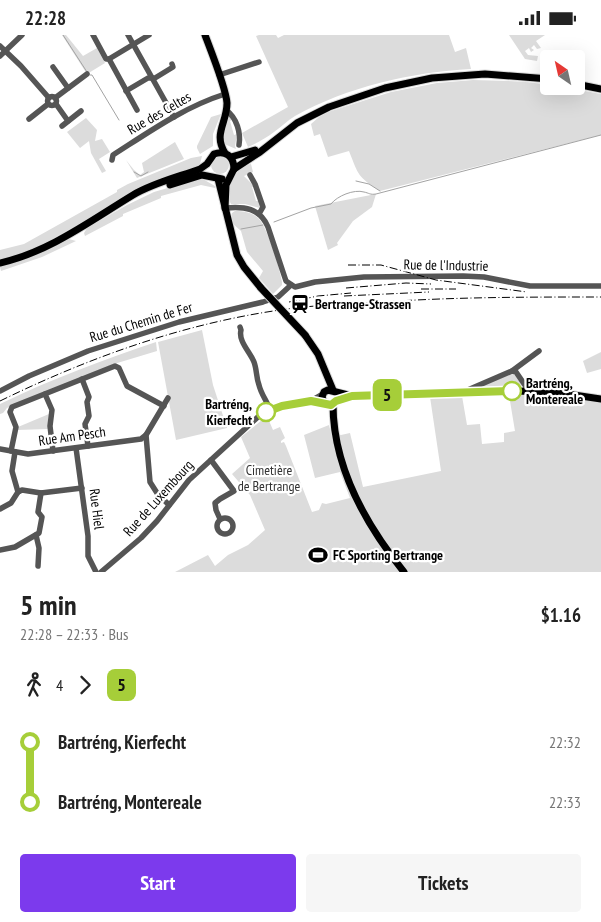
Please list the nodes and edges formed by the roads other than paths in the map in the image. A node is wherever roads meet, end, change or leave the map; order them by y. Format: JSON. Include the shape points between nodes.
{"nodes":[{"id":1,"x":22,"y":35,"type":"edge"},
{"id":2,"x":93,"y":35,"type":"edge"},
{"id":3,"x":128,"y":35,"type":"edge"},
{"id":4,"x":149,"y":35,"type":"edge"},
{"id":5,"x":205,"y":35,"type":"edge"},
{"id":6,"x":133,"y":45,"type":"junction"},
{"id":7,"x":2,"y":49,"type":"edge"},
{"id":8,"x":0,"y":56,"type":"edge"},
{"id":9,"x":109,"y":59,"type":"junction"},
{"id":10,"x":259,"y":62,"type":"dead end"},
{"id":11,"x":172,"y":64,"type":"dead end"},
{"id":12,"x":53,"y":67,"type":"dead end"},
{"id":13,"x":86,"y":74,"type":"dead end"},
{"id":14,"x":219,"y":75,"type":"junction"},
{"id":15,"x":151,"y":78,"type":"junction"},
{"id":16,"x":540,"y":78,"type":"edge"},
{"id":17,"x":585,"y":86,"type":"edge"},
{"id":18,"x":68,"y":88,"type":"junction"},
{"id":19,"x":601,"y":89,"type":"edge"},
{"id":20,"x":126,"y":91,"type":"junction"},
{"id":21,"x":225,"y":94,"type":"junction"},
{"id":22,"x":52,"y":101,"type":"junction"},
{"id":23,"x":138,"y":110,"type":"dead end"},
{"id":24,"x":226,"y":110,"type":"junction"},
{"id":25,"x":81,"y":111,"type":"dead end"},
{"id":26,"x":174,"y":117,"type":"junction"},
{"id":27,"x":29,"y":119,"type":"dead end"},
{"id":28,"x":68,"y":121,"type":"junction"},
{"id":29,"x":222,"y":122,"type":"junction"},
{"id":30,"x":62,"y":126,"type":"dead end"},
{"id":31,"x":282,"y":135,"type":"junction"},
{"id":32,"x":239,"y":145,"type":"dead end"},
{"id":33,"x":214,"y":154,"type":"junction"},
{"id":34,"x":228,"y":155,"type":"junction"},
{"id":35,"x":112,"y":160,"type":"dead end"},
{"id":36,"x":207,"y":164,"type":"junction"},
{"id":37,"x":234,"y":169,"type":"junction"},
{"id":38,"x":250,"y":175,"type":"dead end"},
{"id":39,"x":229,"y":176,"type":"junction"},
{"id":40,"x":216,"y":178,"type":"junction"},
{"id":41,"x":119,"y":205,"type":"junction"},
{"id":42,"x":225,"y":208,"type":"junction"},
{"id":43,"x":260,"y":214,"type":"junction"},
{"id":44,"x":0,"y":263,"type":"edge"},
{"id":45,"x":290,"y":285,"type":"junction"},
{"id":46,"x":601,"y":286,"type":"edge"},
{"id":47,"x":240,"y":327,"type":"dead end"},
{"id":48,"x":539,"y":351,"type":"dead end"},
{"id":49,"x":512,"y":371,"type":"junction"},
{"id":50,"x":325,"y":375,"type":"junction"},
{"id":51,"x":82,"y":379,"type":"junction"},
{"id":52,"x":0,"y":391,"type":"edge"},
{"id":53,"x":334,"y":391,"type":"junction"},
{"id":54,"x":529,"y":391,"type":"junction"},
{"id":55,"x":462,"y":392,"type":"junction"},
{"id":56,"x":324,"y":393,"type":"junction"},
{"id":57,"x":45,"y":394,"type":"junction"},
{"id":58,"x":352,"y":396,"type":"junction"},
{"id":59,"x":168,"y":398,"type":"dead end"},
{"id":60,"x":601,"y":399,"type":"edge"},
{"id":61,"x":311,"y":401,"type":"junction"},
{"id":62,"x":330,"y":403,"type":"junction"},
{"id":63,"x":164,"y":405,"type":"junction"},
{"id":64,"x":270,"y":410,"type":"junction"},
{"id":65,"x":146,"y":435,"type":"junction"},
{"id":66,"x":88,"y":446,"type":"junction"},
{"id":67,"x":76,"y":448,"type":"junction"},
{"id":68,"x":0,"y":449,"type":"edge"},
{"id":69,"x":13,"y":451,"type":"junction"},
{"id":70,"x":54,"y":451,"type":"junction"},
{"id":71,"x":211,"y":460,"type":"junction"},
{"id":72,"x":82,"y":488,"type":"junction"},
{"id":73,"x":18,"y":492,"type":"junction"},
{"id":74,"x":41,"y":493,"type":"junction"},
{"id":75,"x":169,"y":505,"type":"junction"},
{"id":76,"x":0,"y":509,"type":"edge"},
{"id":77,"x":220,"y":519,"type":"dead end"},
{"id":78,"x":36,"y":535,"type":"junction"},
{"id":79,"x":0,"y":550,"type":"edge"},
{"id":80,"x":38,"y":566,"type":"dead end"},
{"id":81,"x":96,"y":572,"type":"edge"},
{"id":82,"x":101,"y":572,"type":"edge"},
{"id":83,"x":404,"y":572,"type":"edge"}],
"edges":[{"from":1,"to":7,"type":"street"},
{"from":2,"to":9,"type":"street"},
{"from":3,"to":6,"type":"street"},
{"from":4,"to":6,"type":"street"},
{"from":5,"to":14,"type":"main road"},
{"from":6,"to":9,"type":"street"},
{"from":6,"to":15,"type":"street"},
{"from":7,"to":8,"type":"street"},
{"from":7,"to":22,"type":"street"},
{"from":9,"to":20,"type":"street"},
{"from":10,"to":14,"type":"street"},
{"from":11,"to":15,"type":"street","via":[[173,67]]},
{"from":12,"to":18,"type":"street"},
{"from":13,"to":18,"type":"street"},
{"from":14,"to":21,"type":"main road"},
{"from":15,"to":20,"type":"street"},
{"from":15,"to":26,"type":"street"},
{"from":16,"to":31,"type":"main road","via":[[485,74],[416,81],[329,107],[305,118]]},
{"from":17,"to":19,"type":"main road"},
{"from":18,"to":22,"type":"street"},
{"from":20,"to":23,"type":"street"},
{"from":21,"to":24,"type":"main road"},
{"from":21,"to":26,"type":"street","name":"Rue des Celtes"},
{"from":22,"to":27,"type":"street"},
{"from":22,"to":28,"type":"street"},
{"from":24,"to":29,"type":"main road"},
{"from":24,"to":32,"type":"street","via":[[233,115],[241,137]]},
{"from":25,"to":28,"type":"street"},
{"from":26,"to":35,"type":"street","name":"Rue des Celtes","via":[[113,155]]},
{"from":28,"to":30,"type":"street"},
{"from":29,"to":33,"type":"main road"},
{"from":29,"to":34,"type":"main road","via":[[220,145]]},
{"from":31,"to":34,"type":"main road","via":[[248,153]]},
{"from":31,"to":37,"type":"main road"},
{"from":33,"to":34,"type":"main road"},
{"from":33,"to":36,"type":"main road"},
{"from":34,"to":37,"type":"main road"},
{"from":36,"to":40,"type":"main road","via":[[208,171]]},
{"from":36,"to":41,"type":"main road","via":[[133,195]]},
{"from":37,"to":39,"type":"main road"},
{"from":38,"to":43,"type":"street","via":[[263,207]]},
{"from":39,"to":40,"type":"main road"},
{"from":39,"to":42,"type":"main road"},
{"from":40,"to":41,"type":"main road","via":[[202,175]]},
{"from":40,"to":42,"type":"main road"},
{"from":41,"to":44,"type":"main road","via":[[43,249]]},
{"from":42,"to":43,"type":"street","via":[[247,207]]},
{"from":42,"to":50,"type":"main road","bridge":true,"via":[[237,255],[244,267],[305,335],[318,354]]},
{"from":43,"to":45,"type":"street"},
{"from":45,"to":46,"type":"street","name":"Rue de l'Industrie","via":[[295,287],[364,277],[463,276],[530,286]]},
{"from":45,"to":52,"type":"street","name":"Rue du Chemin de Fer","via":[[278,297],[263,302],[88,351]]},
{"from":47,"to":64,"type":"street"},
{"from":48,"to":49,"type":"street","name":"Rue de Luxembourg"},
{"from":49,"to":54,"type":"street"},
{"from":49,"to":55,"type":"street","name":"Rue de Luxembourg"},
{"from":50,"to":53,"type":"main road"},
{"from":50,"to":56,"type":"main road"},
{"from":51,"to":57,"type":"street"},
{"from":51,"to":63,"type":"street","via":[[115,365],[127,386]]},
{"from":51,"to":66,"type":"street","via":[[89,397],[89,417],[85,424]]},
{"from":53,"to":56,"type":"main road","name":"Rue de Luxembourg"},
{"from":53,"to":58,"type":"main road","name":"Rue de Luxembourg"},
{"from":53,"to":62,"type":"main road","via":[[337,397]]},
{"from":54,"to":55,"type":"main road","name":"Rue de Luxembourg"},
{"from":54,"to":60,"type":"main road","name":"Rue de Luxembourg"},
{"from":55,"to":58,"type":"main road","name":"Rue de Luxembourg"},
{"from":56,"to":61,"type":"street","name":"Rue de Luxembourg"},
{"from":56,"to":62,"type":"main road"},
{"from":57,"to":69,"type":"street","via":[[12,407],[10,412],[16,427]]},
{"from":57,"to":70,"type":"street","via":[[52,410],[50,426]]},
{"from":58,"to":62,"type":"main road","name":"Rue de Luxembourg"},
{"from":59,"to":63,"type":"street"},
{"from":61,"to":62,"type":"street","name":"Rue de Luxembourg"},
{"from":61,"to":64,"type":"street","name":"Rue de Luxembourg"},
{"from":62,"to":83,"type":"main road","via":[[340,454],[355,496],[380,541]]},
{"from":63,"to":65,"type":"street"},
{"from":64,"to":71,"type":"street","name":"Rue de Luxembourg"},
{"from":65,"to":66,"type":"street","name":"Rue Am Pesch","via":[[141,439]]},
{"from":65,"to":75,"type":"street","via":[[150,482]]},
{"from":66,"to":67,"type":"street","name":"Rue Am Pesch"},
{"from":67,"to":70,"type":"street","name":"Rue Am Pesch"},
{"from":67,"to":72,"type":"street","name":"Rue Hiel"},
{"from":68,"to":69,"type":"street","name":"Rue Am Pesch"},
{"from":69,"to":70,"type":"street","name":"Rue Am Pesch","via":[[28,454]]},
{"from":69,"to":73,"type":"street","via":[[12,471]]},
{"from":71,"to":75,"type":"street","name":"Rue de Luxembourg"},
{"from":71,"to":77,"type":"street","via":[[234,491],[215,503]]},
{"from":72,"to":74,"type":"street"},
{"from":72,"to":81,"type":"street","name":"Rue Hiel","via":[[88,556]]},
{"from":73,"to":74,"type":"street"},
{"from":73,"to":76,"type":"street","via":[[11,503]]},
{"from":74,"to":78,"type":"street","via":[[38,512],[42,517]]},
{"from":75,"to":82,"type":"street","name":"Rue de Luxembourg","via":[[151,528]]},
{"from":78,"to":79,"type":"street","via":[[15,547]]},
{"from":78,"to":80,"type":"street"}]}
